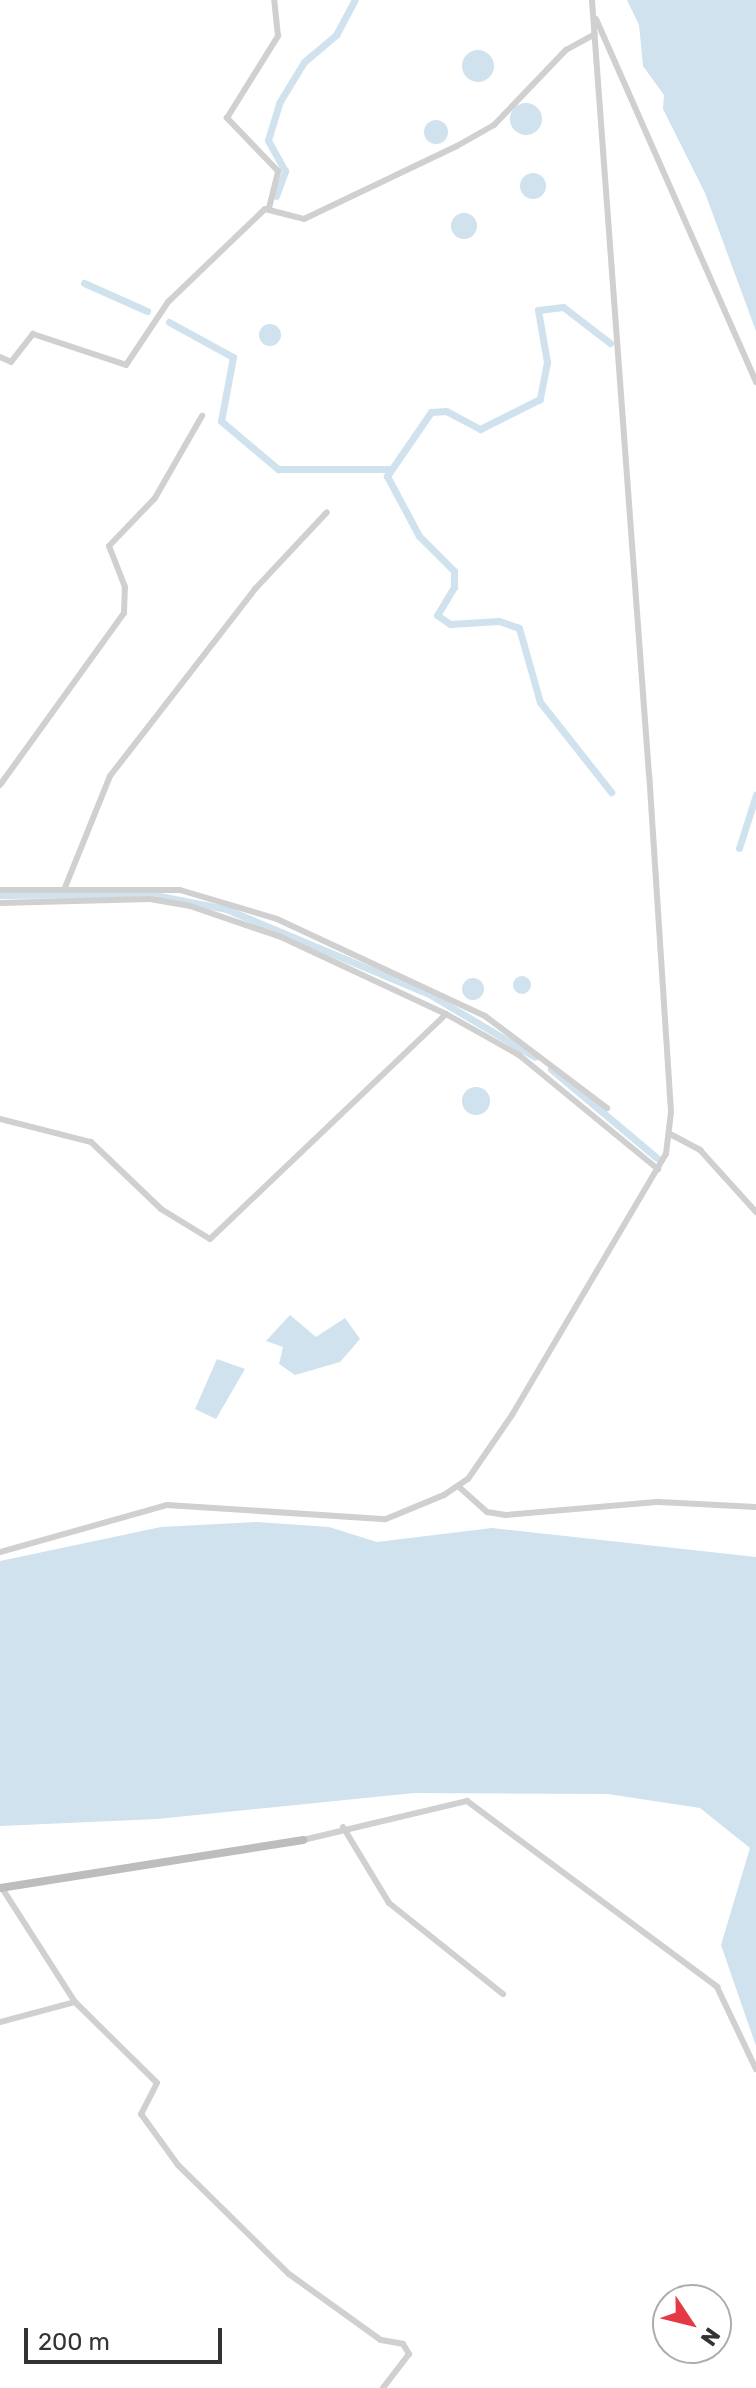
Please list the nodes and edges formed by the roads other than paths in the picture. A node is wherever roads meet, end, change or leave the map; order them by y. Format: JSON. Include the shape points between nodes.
{"nodes":[{"id":1,"x":274,"y":0,"type":"edge"},
{"id":2,"x":592,"y":0,"type":"edge"},
{"id":3,"x":593,"y":11,"type":"junction"},
{"id":4,"x":595,"y":34,"type":"junction"},
{"id":5,"x":269,"y":208,"type":"junction"},
{"id":6,"x":0,"y":357,"type":"edge"},
{"id":7,"x":756,"y":382,"type":"edge"},
{"id":8,"x":202,"y":416,"type":"dead end"},
{"id":9,"x":327,"y":512,"type":"dead end"},
{"id":10,"x":0,"y":785,"type":"edge"},
{"id":11,"x":0,"y":890,"type":"edge"},
{"id":12,"x":64,"y":890,"type":"junction"},
{"id":13,"x":0,"y":903,"type":"edge"},
{"id":14,"x":446,"y":1014,"type":"junction"},
{"id":15,"x":607,"y":1108,"type":"dead end"},
{"id":16,"x":0,"y":1119,"type":"edge"},
{"id":17,"x":672,"y":1135,"type":"junction"},
{"id":18,"x":658,"y":1169,"type":"junction"},
{"id":19,"x":756,"y":1212,"type":"edge"},
{"id":20,"x":458,"y":1486,"type":"junction"},
{"id":21,"x":756,"y":1507,"type":"edge"},
{"id":22,"x":2,"y":1551,"type":"edge"},
{"id":23,"x":343,"y":1827,"type":"junction"},
{"id":24,"x":303,"y":1840,"type":"joint"},
{"id":25,"x":1,"y":1888,"type":"edge"},
{"id":26,"x":503,"y":1994,"type":"dead end"},
{"id":27,"x":75,"y":2002,"type":"junction"},
{"id":28,"x":0,"y":2022,"type":"edge"},
{"id":29,"x":756,"y":2069,"type":"edge"},
{"id":30,"x":383,"y":2388,"type":"edge"}],
"edges":[{"from":1,"to":5,"type":"street","via":[[278,36],[227,118],[278,171]]},
{"from":2,"to":3,"type":"street"},
{"from":3,"to":4,"type":"street"},
{"from":3,"to":7,"type":"street"},
{"from":4,"to":5,"type":"street","via":[[566,50],[494,125],[457,146],[304,219]]},
{"from":4,"to":17,"type":"street"},
{"from":5,"to":6,"type":"street","via":[[168,302],[126,365],[33,334],[12,361]]},
{"from":8,"to":10,"type":"street","via":[[155,498],[109,546],[125,587],[124,613]]},
{"from":9,"to":12,"type":"street","via":[[255,589],[116,767]]},
{"from":11,"to":12,"type":"street"},
{"from":12,"to":15,"type":"street","via":[[180,890],[277,919],[485,1016]]},
{"from":13,"to":14,"type":"street","via":[[150,899],[190,906],[281,937]]},
{"from":14,"to":16,"type":"street","via":[[210,1239],[161,1209],[91,1142]]},
{"from":14,"to":18,"type":"street","via":[[519,1055]]},
{"from":17,"to":18,"type":"street"},
{"from":17,"to":19,"type":"street","via":[[700,1150]]},
{"from":18,"to":20,"type":"street","via":[[512,1415]]},
{"from":20,"to":21,"type":"street","via":[[487,1512],[506,1515],[659,1502]]},
{"from":20,"to":22,"type":"street","via":[[386,1519],[167,1505]]},
{"from":23,"to":24,"type":"street"},
{"from":23,"to":26,"type":"street","via":[[389,1903]]},
{"from":23,"to":29,"type":"street","via":[[454,1799],[477,1806],[717,1987]]},
{"from":24,"to":25,"type":"street"},
{"from":25,"to":27,"type":"street"},
{"from":27,"to":28,"type":"street"},
{"from":27,"to":30,"type":"street","via":[[157,2083],[141,2114],[224,2214],[289,2274],[381,2340],[403,2344],[409,2354]]}]}
